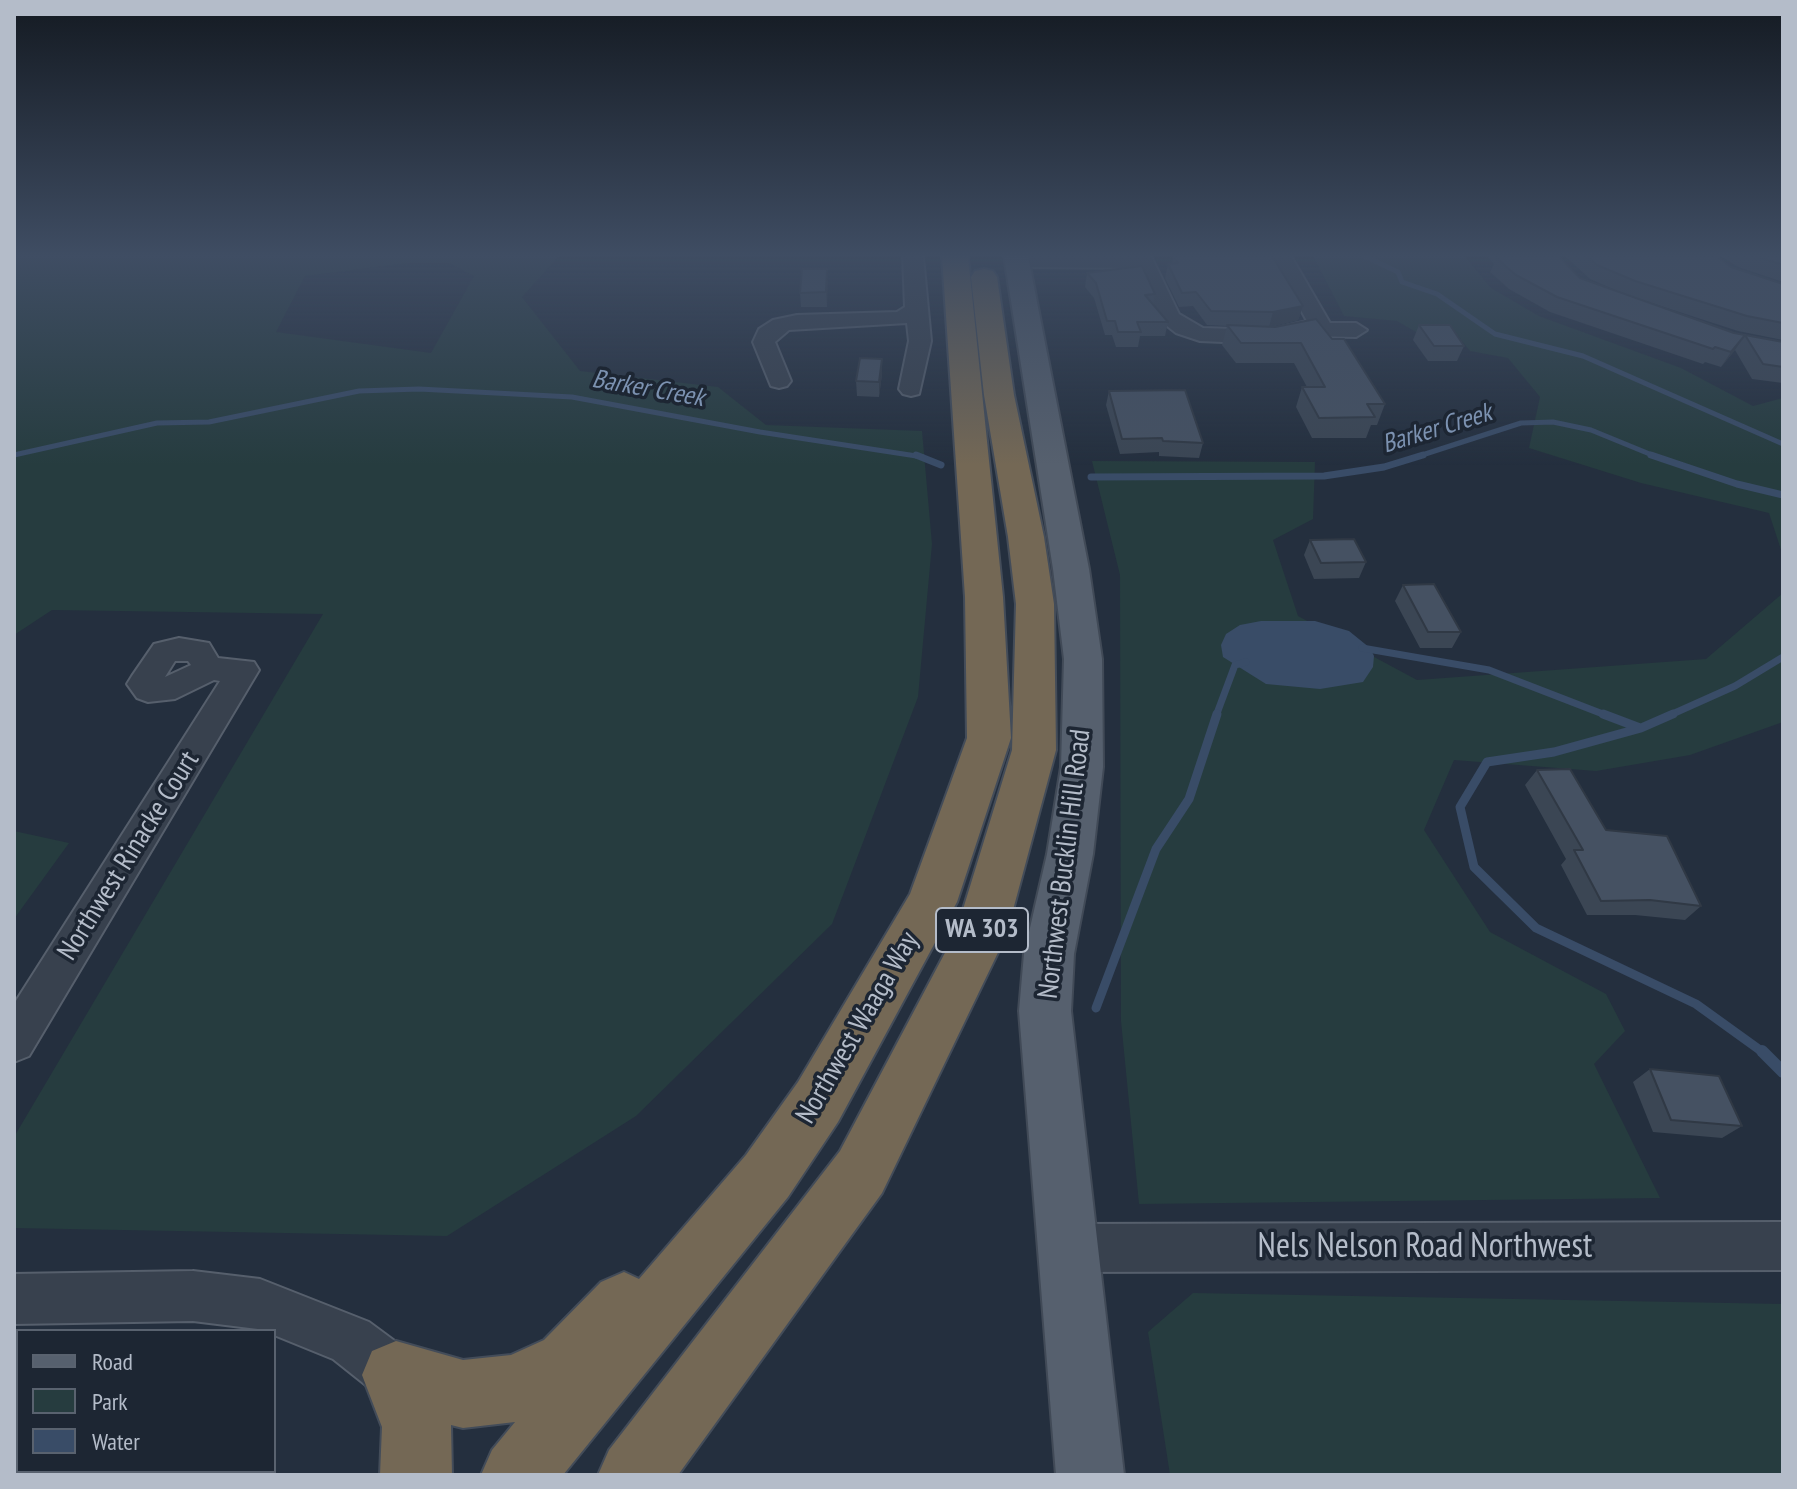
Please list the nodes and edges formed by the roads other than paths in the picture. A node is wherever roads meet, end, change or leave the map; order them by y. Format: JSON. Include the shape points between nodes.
{"nodes":[{"id":1,"x":783,"y":325,"type":"edge"},
{"id":2,"x":913,"y":325,"type":"edge"},
{"id":3,"x":961,"y":325,"type":"edge"},
{"id":4,"x":1002,"y":325,"type":"edge"},
{"id":5,"x":1019,"y":325,"type":"edge"},
{"id":6,"x":1181,"y":325,"type":"edge"},
{"id":7,"x":1316,"y":325,"type":"edge"},
{"id":8,"x":1306,"y":330,"type":"junction"},
{"id":9,"x":1356,"y":330,"type":"dead end"},
{"id":10,"x":779,"y":381,"type":"dead end"},
{"id":11,"x":911,"y":389,"type":"dead end"},
{"id":12,"x":226,"y":669,"type":"dead end"},
{"id":13,"x":14,"y":1042,"type":"edge"},
{"id":14,"x":767,"y":1176,"type":"junction"},
{"id":15,"x":1783,"y":1246,"type":"edge"},
{"id":16,"x":1068,"y":1248,"type":"junction"},
{"id":17,"x":14,"y":1299,"type":"edge"},
{"id":18,"x":396,"y":1375,"type":"junction"},
{"id":19,"x":416,"y":1475,"type":"edge"},
{"id":20,"x":517,"y":1475,"type":"edge"},
{"id":21,"x":634,"y":1475,"type":"edge"},
{"id":22,"x":1090,"y":1475,"type":"edge"}],
"edges":[{"from":1,"to":10,"type":"street","via":[[772,329],[764,342]]},
{"from":2,"to":11,"type":"street","via":[[920,341]]},
{"from":3,"to":14,"type":"highway","name":"Northwest Waaga Way","number":"WA 303","via":[[984,597],[989,738],[932,902],[818,1102]]},
{"from":4,"to":21,"type":"highway","number":"WA 303","via":[[999,395],[1035,604],[1034,750],[980,936],[861,1172]]},
{"from":5,"to":16,"type":"main road","name":"Northwest Bucklin Hill Road","via":[[1081,627],[1085,684],[1082,767],[1049,954],[1045,1011]]},
{"from":6,"to":8,"type":"street","via":[[1200,334],[1269,337]]},
{"from":7,"to":8,"type":"street"},
{"from":8,"to":9,"type":"street"},
{"from":12,"to":13,"type":"street","name":"Northwest Rinacke Court"},
{"from":14,"to":18,"type":"highway","via":[[677,1250],[568,1364],[513,1389],[463,1394]]},
{"from":14,"to":20,"type":"highway","name":"Northwest Waaga Way","number":"WA 303"},
{"from":15,"to":16,"type":"street","name":"Nels Nelson Road Northwest"},
{"from":16,"to":22,"type":"main road","name":"Northwest Bucklin Hill Road"},
{"from":17,"to":18,"type":"street","via":[[193,1296],[260,1304],[351,1340]]},
{"from":18,"to":19,"type":"highway","via":[[417,1427]]}]}
